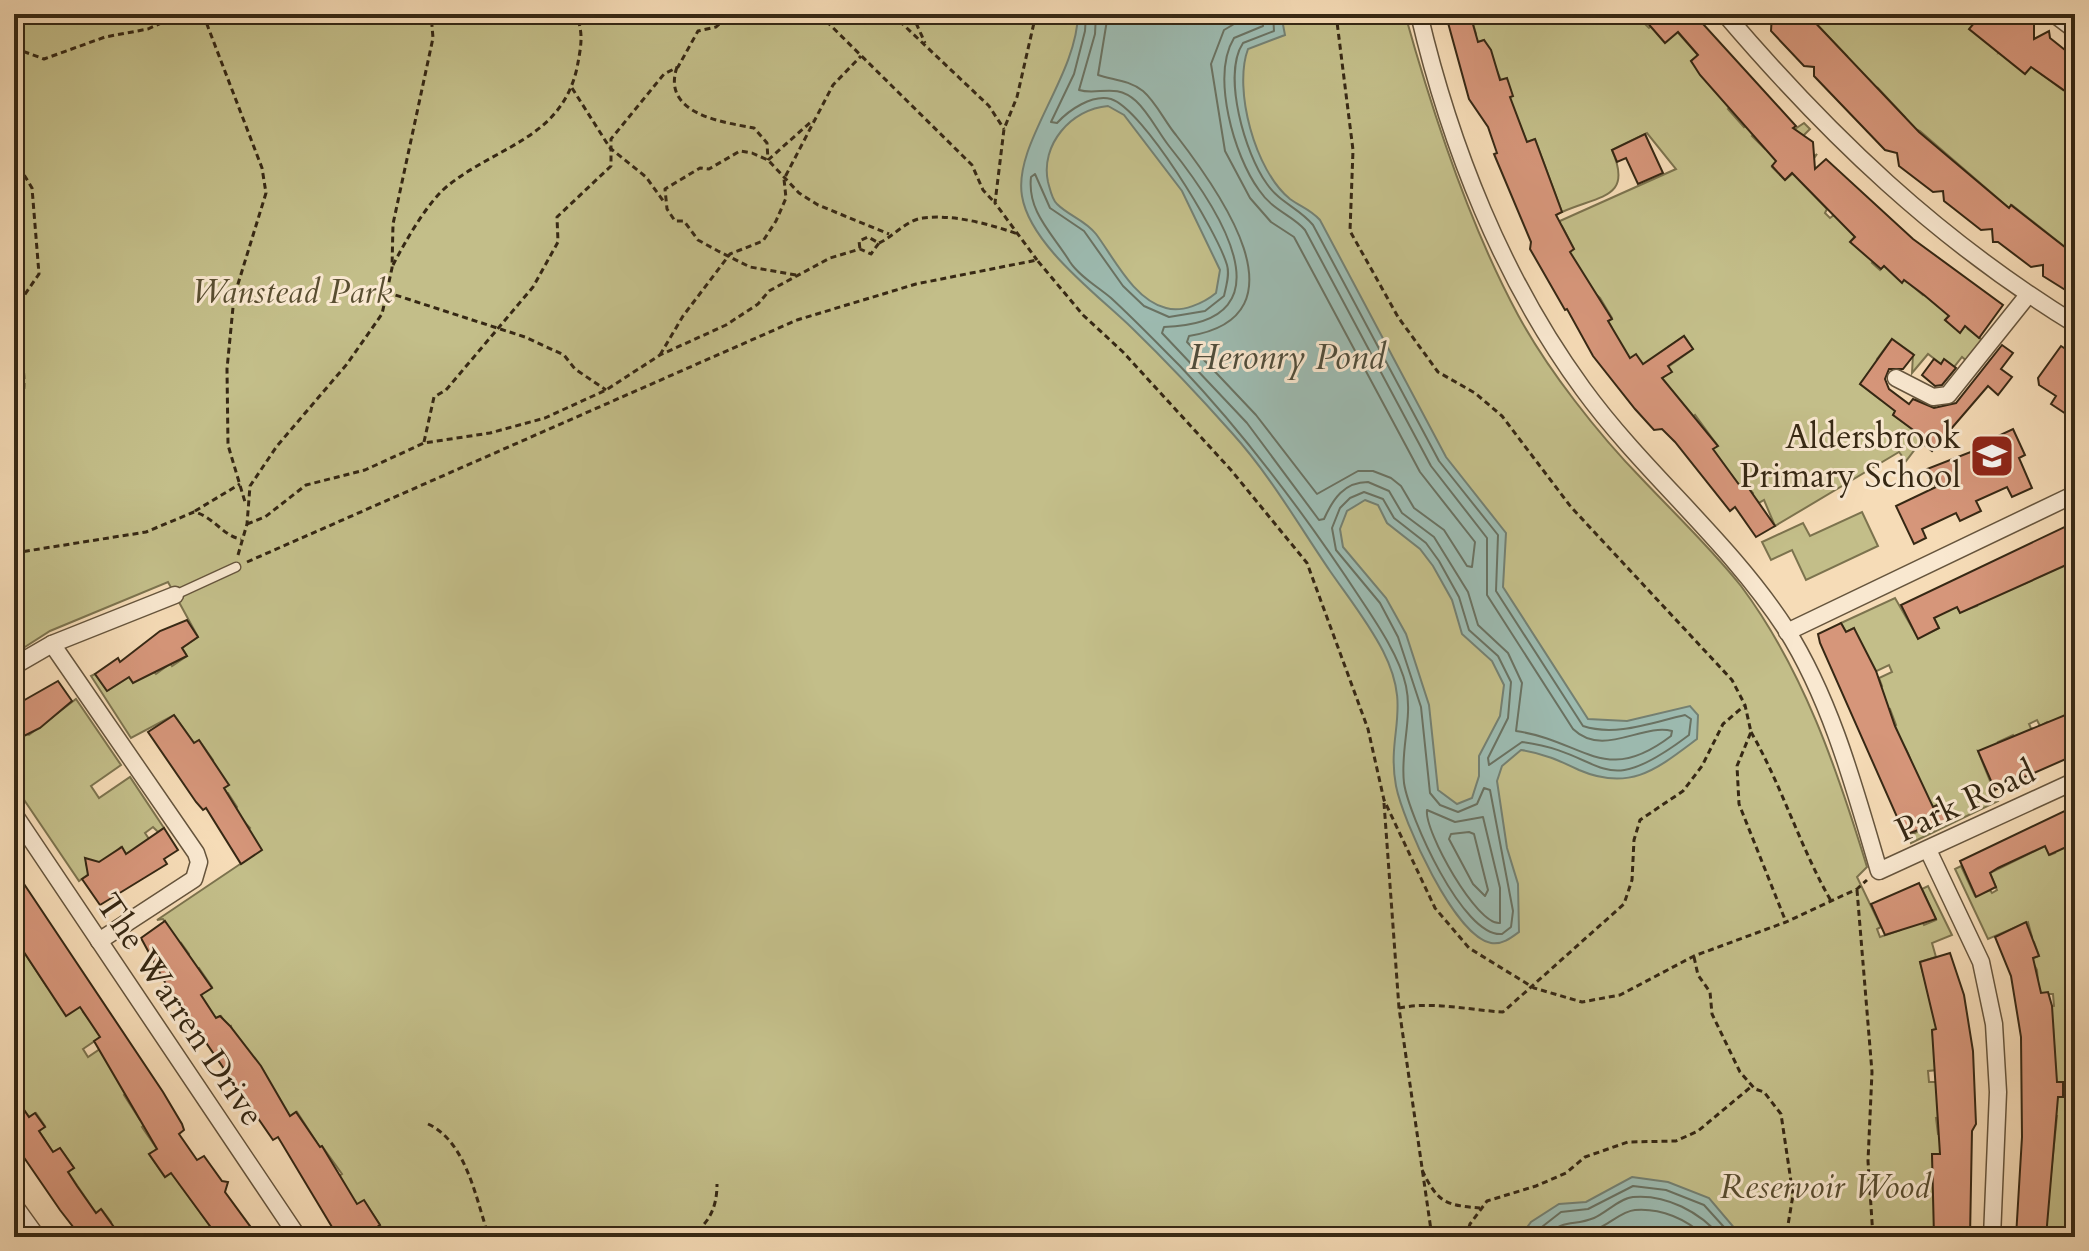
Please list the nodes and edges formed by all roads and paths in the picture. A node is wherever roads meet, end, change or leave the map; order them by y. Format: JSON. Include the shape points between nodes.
{"nodes":[{"id":1,"x":181,"y":14,"type":"edge"},
{"id":2,"x":203,"y":14,"type":"edge"},
{"id":3,"x":431,"y":14,"type":"edge"},
{"id":4,"x":576,"y":14,"type":"edge"},
{"id":5,"x":730,"y":14,"type":"edge"},
{"id":6,"x":819,"y":14,"type":"edge"},
{"id":7,"x":892,"y":14,"type":"edge"},
{"id":8,"x":912,"y":14,"type":"edge"},
{"id":9,"x":1036,"y":14,"type":"edge"},
{"id":10,"x":1336,"y":14,"type":"edge"},
{"id":11,"x":1419,"y":14,"type":"edge"},
{"id":12,"x":1725,"y":14,"type":"edge"},
{"id":13,"x":2054,"y":14,"type":"edge"},
{"id":14,"x":2075,"y":30,"type":"edge"},
{"id":15,"x":926,"y":46,"type":"junction"},
{"id":16,"x":14,"y":48,"type":"edge"},
{"id":17,"x":861,"y":56,"type":"junction"},
{"id":18,"x":678,"y":67,"type":"junction"},
{"id":19,"x":572,"y":88,"type":"junction"},
{"id":20,"x":14,"y":98,"type":"edge"},
{"id":21,"x":816,"y":117,"type":"junction"},
{"id":22,"x":1004,"y":129,"type":"junction"},
{"id":23,"x":14,"y":142,"type":"edge"},
{"id":24,"x":610,"y":148,"type":"junction"},
{"id":25,"x":14,"y":158,"type":"edge"},
{"id":26,"x":768,"y":160,"type":"junction"},
{"id":27,"x":784,"y":179,"type":"junction"},
{"id":28,"x":995,"y":203,"type":"junction"},
{"id":29,"x":667,"y":209,"type":"junction"},
{"id":30,"x":889,"y":234,"type":"junction"},
{"id":31,"x":1018,"y":234,"type":"junction"},
{"id":32,"x":879,"y":243,"type":"junction"},
{"id":33,"x":860,"y":249,"type":"junction"},
{"id":34,"x":730,"y":254,"type":"junction"},
{"id":35,"x":1037,"y":260,"type":"junction"},
{"id":36,"x":392,"y":268,"type":"junction"},
{"id":37,"x":796,"y":275,"type":"junction"},
{"id":38,"x":386,"y":292,"type":"junction"},
{"id":39,"x":2028,"y":295,"type":"junction"},
{"id":40,"x":14,"y":310,"type":"edge"},
{"id":41,"x":14,"y":324,"type":"edge"},
{"id":42,"x":2075,"y":324,"type":"edge"},
{"id":43,"x":499,"y":326,"type":"junction"},
{"id":44,"x":660,"y":355,"type":"junction"},
{"id":45,"x":1896,"y":378,"type":"dead end"},
{"id":46,"x":606,"y":390,"type":"junction"},
{"id":47,"x":14,"y":428,"type":"edge"},
{"id":48,"x":424,"y":443,"type":"junction"},
{"id":49,"x":240,"y":484,"type":"junction"},
{"id":50,"x":2075,"y":494,"type":"edge"},
{"id":51,"x":246,"y":506,"type":"junction"},
{"id":52,"x":194,"y":512,"type":"junction"},
{"id":53,"x":247,"y":524,"type":"junction"},
{"id":54,"x":241,"y":539,"type":"junction"},
{"id":55,"x":14,"y":553,"type":"edge"},
{"id":56,"x":236,"y":567,"type":"junction"},
{"id":57,"x":175,"y":595,"type":"joint"},
{"id":58,"x":1787,"y":632,"type":"junction"},
{"id":59,"x":52,"y":644,"type":"junction"},
{"id":60,"x":14,"y":666,"type":"edge"},
{"id":61,"x":1745,"y":705,"type":"junction"},
{"id":62,"x":1751,"y":732,"type":"junction"},
{"id":63,"x":2075,"y":781,"type":"edge"},
{"id":64,"x":1384,"y":800,"type":"junction"},
{"id":65,"x":14,"y":814,"type":"edge"},
{"id":66,"x":1928,"y":850,"type":"junction"},
{"id":67,"x":1879,"y":871,"type":"junction"},
{"id":68,"x":1857,"y":889,"type":"junction"},
{"id":69,"x":1831,"y":901,"type":"junction"},
{"id":70,"x":1786,"y":922,"type":"junction"},
{"id":71,"x":99,"y":941,"type":"junction"},
{"id":72,"x":1694,"y":956,"type":"junction"},
{"id":73,"x":1534,"y":988,"type":"junction"},
{"id":74,"x":1399,"y":1008,"type":"junction"},
{"id":75,"x":1752,"y":1086,"type":"junction"},
{"id":76,"x":428,"y":1124,"type":"dead end"},
{"id":77,"x":1421,"y":1168,"type":"junction"},
{"id":78,"x":717,"y":1184,"type":"dead end"},
{"id":79,"x":14,"y":1205,"type":"edge"},
{"id":80,"x":1480,"y":1208,"type":"junction"},
{"id":81,"x":37,"y":1237,"type":"edge"},
{"id":82,"x":298,"y":1237,"type":"edge"},
{"id":83,"x":489,"y":1237,"type":"edge"},
{"id":84,"x":689,"y":1237,"type":"edge"},
{"id":85,"x":1432,"y":1237,"type":"edge"},
{"id":86,"x":1466,"y":1237,"type":"edge"},
{"id":87,"x":1793,"y":1237,"type":"edge"},
{"id":88,"x":1873,"y":1237,"type":"edge"},
{"id":89,"x":1992,"y":1237,"type":"edge"}],
"edges":[{"from":1,"to":16,"type":"path","via":[[44,59]]},
{"from":2,"to":49,"type":"path","via":[[262,168],[266,193],[234,297],[227,369],[228,445]]},
{"from":3,"to":36,"type":"path","via":[[433,38],[393,224]]},
{"from":4,"to":19,"type":"path","via":[[584,34]]},
{"from":5,"to":18,"type":"path","via":[[716,27],[698,31]]},
{"from":6,"to":17,"type":"path"},
{"from":7,"to":15,"type":"path"},
{"from":8,"to":15,"type":"path"},
{"from":9,"to":22,"type":"path"},
{"from":10,"to":61,"type":"path","via":[[1353,150],[1350,231],[1398,317],[1438,372],[1502,416],[1571,507],[1732,680]]},
{"from":11,"to":58,"type":"street","via":[[1473,185],[1551,342],[1602,413],[1737,562]]},
{"from":12,"to":39,"type":"street","via":[[1888,187]]},
{"from":13,"to":14,"type":"street"},
{"from":15,"to":22,"type":"path","via":[[989,106]]},
{"from":17,"to":21,"type":"path","via":[[833,85]]},
{"from":17,"to":28,"type":"path","via":[[972,165]]},
{"from":18,"to":24,"type":"path","via":[[664,74],[624,120]]},
{"from":18,"to":26,"type":"path","via":[[678,98],[713,120],[754,128],[767,143]]},
{"from":19,"to":24,"type":"path"},
{"from":19,"to":36,"type":"path","via":[[548,122],[448,185]]},
{"from":20,"to":23,"type":"path"},
{"from":21,"to":26,"type":"path"},
{"from":21,"to":27,"type":"path"},
{"from":22,"to":28,"type":"path"},
{"from":24,"to":29,"type":"path","via":[[646,177]]},
{"from":24,"to":43,"type":"path","via":[[611,166],[557,217],[558,242],[533,287]]},
{"from":25,"to":40,"type":"path","via":[[32,188],[39,274]]},
{"from":26,"to":27,"type":"path"},
{"from":26,"to":29,"type":"path","via":[[740,151],[709,169],[686,174],[665,189]]},
{"from":27,"to":30,"type":"path","via":[[818,205]]},
{"from":27,"to":34,"type":"path","via":[[786,198],[763,241]]},
{"from":28,"to":31,"type":"path"},
{"from":29,"to":34,"type":"path","via":[[675,221],[692,227],[698,240]]},
{"from":30,"to":31,"type":"path","via":[[922,218],[984,223]]},
{"from":30,"to":32,"type":"path"},
{"from":31,"to":35,"type":"path"},
{"from":32,"to":33,"type":"path","via":[[871,254]]},
{"from":32,"to":33,"type":"path","via":[[868,237],[859,241]]},
{"from":33,"to":37,"type":"path"},
{"from":34,"to":37,"type":"path","via":[[750,267]]},
{"from":34,"to":44,"type":"path"},
{"from":35,"to":56,"type":"path","via":[[916,284],[797,320]]},
{"from":35,"to":64,"type":"path","via":[[1231,470],[1307,563],[1368,729]]},
{"from":36,"to":38,"type":"path"},
{"from":37,"to":44,"type":"path","via":[[726,325]]},
{"from":38,"to":43,"type":"path"},
{"from":38,"to":51,"type":"path","via":[[382,314],[277,446],[250,486]]},
{"from":39,"to":42,"type":"street"},
{"from":39,"to":45,"type":"street","via":[[1948,395],[1933,397]]},
{"from":41,"to":47,"type":"path","via":[[23,361],[22,401]]},
{"from":43,"to":46,"type":"path","via":[[564,355]]},
{"from":43,"to":48,"type":"path","via":[[446,390],[434,397]]},
{"from":44,"to":46,"type":"path"},
{"from":46,"to":48,"type":"path","via":[[545,418]]},
{"from":48,"to":53,"type":"path","via":[[365,470],[306,485],[265,517]]},
{"from":49,"to":51,"type":"path"},
{"from":49,"to":52,"type":"path"},
{"from":50,"to":58,"type":"street"},
{"from":51,"to":53,"type":"path"},
{"from":52,"to":54,"type":"path"},
{"from":52,"to":55,"type":"path","via":[[146,532]]},
{"from":53,"to":54,"type":"path"},
{"from":54,"to":56,"type":"path"},
{"from":56,"to":57,"type":"lane"},
{"from":57,"to":59,"type":"street"},
{"from":58,"to":67,"type":"street","via":[[1850,770]]},
{"from":59,"to":60,"type":"street"},
{"from":59,"to":71,"type":"street","via":[[199,862],[194,879]]},
{"from":61,"to":62,"type":"path"},
{"from":61,"to":73,"type":"path","via":[[1723,724],[1683,791],[1640,820],[1624,904]]},
{"from":62,"to":69,"type":"path"},
{"from":62,"to":70,"type":"path","via":[[1737,766],[1739,804]]},
{"from":63,"to":66,"type":"street","name":"Park Road"},
{"from":64,"to":73,"type":"path","via":[[1435,908],[1451,930],[1469,948]]},
{"from":64,"to":74,"type":"path"},
{"from":65,"to":71,"type":"street","name":"The Warren Drive"},
{"from":66,"to":67,"type":"street","name":"Park Road"},
{"from":66,"to":89,"type":"street","via":[[1981,962],[1989,993],[1998,1092]]},
{"from":67,"to":68,"type":"path"},
{"from":68,"to":69,"type":"path"},
{"from":68,"to":88,"type":"path","via":[[1872,1072],[1868,1161]]},
{"from":69,"to":70,"type":"path"},
{"from":70,"to":72,"type":"path"},
{"from":71,"to":82,"type":"street","name":"The Warren Drive"},
{"from":72,"to":73,"type":"path","via":[[1620,995],[1582,1002]]},
{"from":72,"to":75,"type":"path","via":[[1727,1048]]},
{"from":73,"to":74,"type":"path","via":[[1503,1012],[1425,1003]]},
{"from":74,"to":77,"type":"path"},
{"from":75,"to":80,"type":"path","via":[[1698,1131],[1676,1141],[1628,1142]]},
{"from":75,"to":87,"type":"path","via":[[1764,1092],[1781,1114],[1793,1195],[1788,1225]]},
{"from":76,"to":83,"type":"path","via":[[447,1138],[464,1166]]},
{"from":77,"to":80,"type":"path","via":[[1434,1194],[1445,1202]]},
{"from":77,"to":85,"type":"path"},
{"from":78,"to":84,"type":"path","via":[[711,1216]]},
{"from":79,"to":81,"type":"street"},
{"from":80,"to":86,"type":"path"}]}
